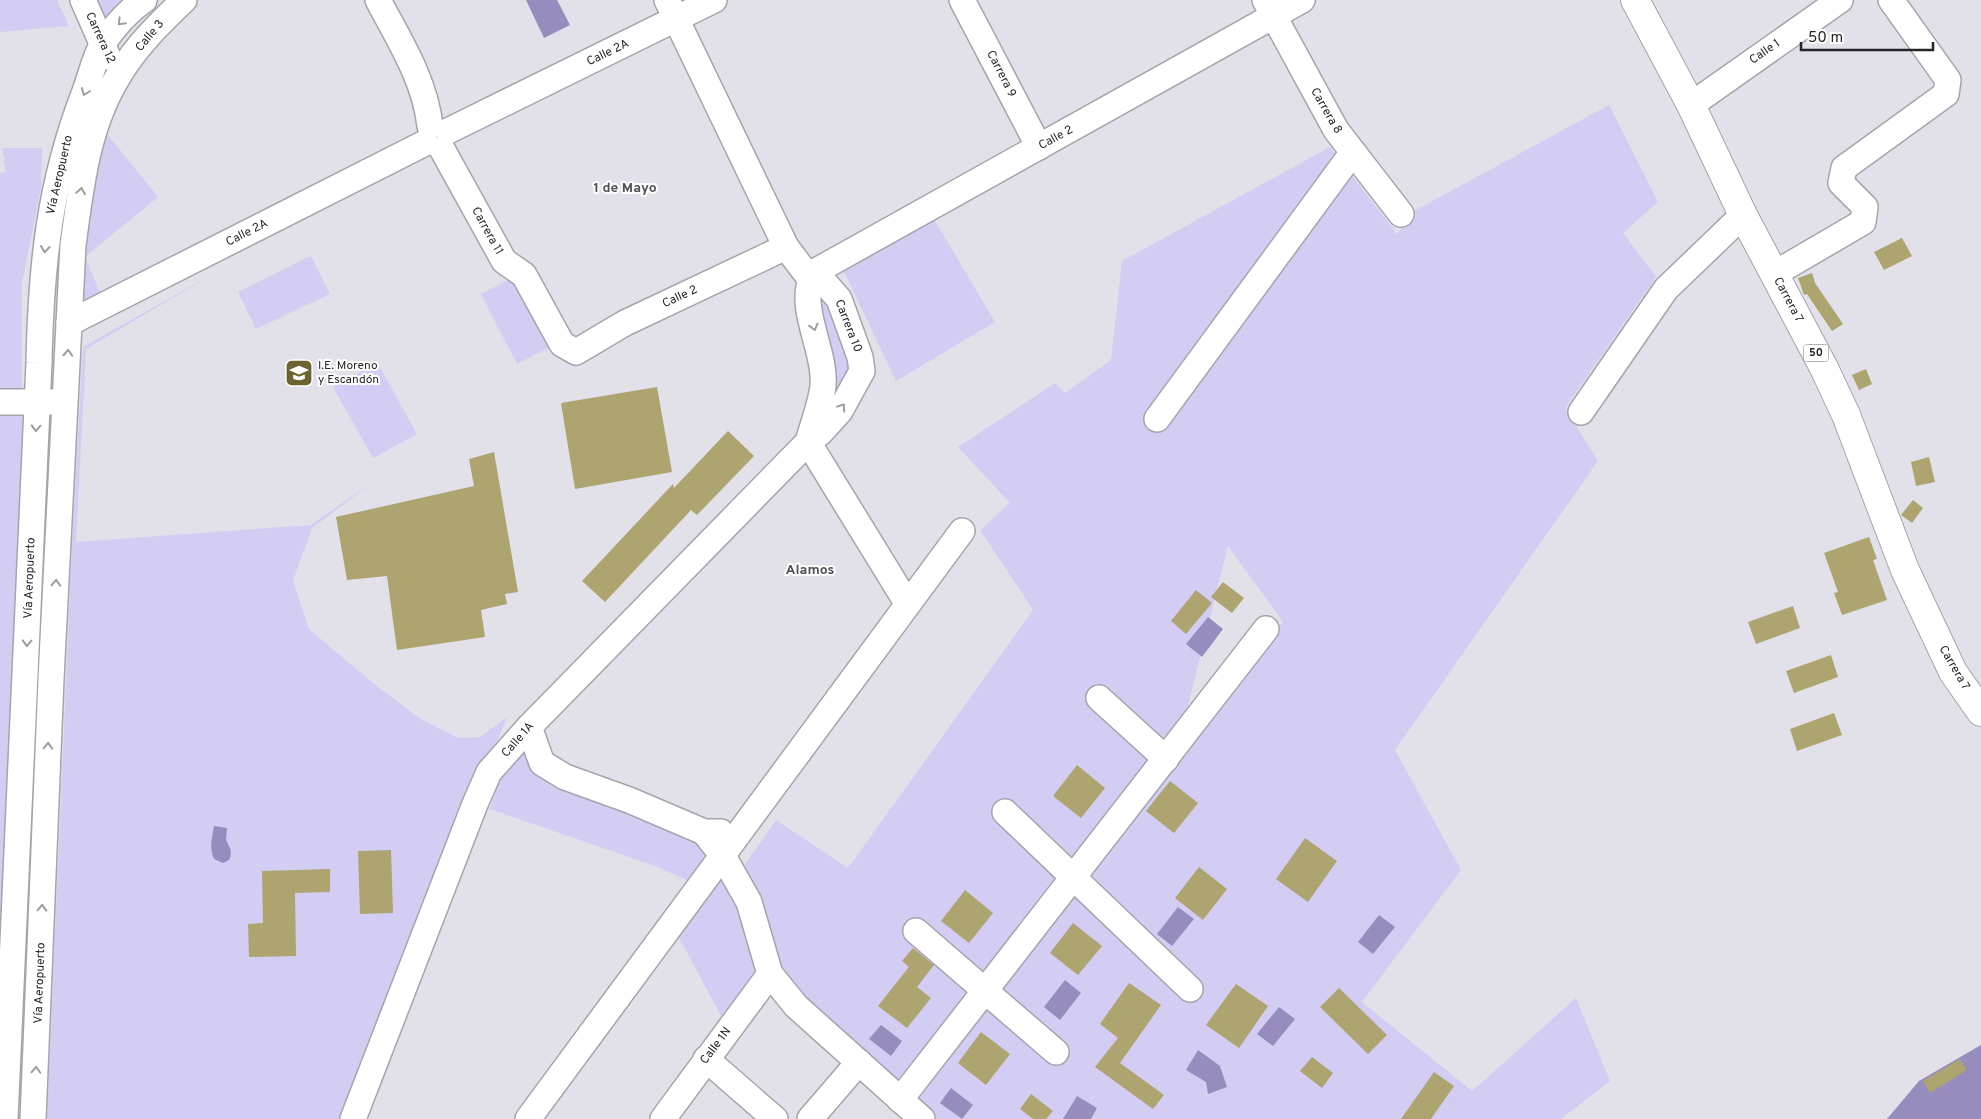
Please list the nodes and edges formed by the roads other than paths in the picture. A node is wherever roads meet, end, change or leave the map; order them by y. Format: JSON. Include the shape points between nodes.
{"nodes":[{"id":1,"x":83,"y":0,"type":"edge"},
{"id":2,"x":144,"y":0,"type":"edge"},
{"id":3,"x":184,"y":0,"type":"edge"},
{"id":4,"x":378,"y":0,"type":"edge"},
{"id":5,"x":714,"y":0,"type":"edge"},
{"id":6,"x":962,"y":0,"type":"edge"},
{"id":7,"x":1302,"y":0,"type":"edge"},
{"id":8,"x":1635,"y":0,"type":"edge"},
{"id":9,"x":1840,"y":0,"type":"edge"},
{"id":10,"x":1891,"y":0,"type":"edge"},
{"id":11,"x":1269,"y":9,"type":"edge"},
{"id":12,"x":672,"y":10,"type":"edge"},
{"id":13,"x":102,"y":46,"type":"junction"},
{"id":14,"x":118,"y":76,"type":"junction"},
{"id":15,"x":1690,"y":105,"type":"junction"},
{"id":16,"x":436,"y":137,"type":"junction"},
{"id":17,"x":1039,"y":147,"type":"junction"},
{"id":18,"x":1353,"y":152,"type":"junction"},
{"id":19,"x":1401,"y":214,"type":"dead end"},
{"id":20,"x":1743,"y":215,"type":"junction"},
{"id":21,"x":786,"y":247,"type":"junction"},
{"id":22,"x":1774,"y":274,"type":"junction"},
{"id":23,"x":810,"y":277,"type":"junction"},
{"id":24,"x":69,"y":323,"type":"junction"},
{"id":25,"x":576,"y":352,"type":"joint"},
{"id":26,"x":0,"y":402,"type":"edge"},
{"id":27,"x":37,"y":402,"type":"junction"},
{"id":28,"x":66,"y":402,"type":"junction"},
{"id":29,"x":1581,"y":412,"type":"dead end"},
{"id":30,"x":1157,"y":419,"type":"dead end"},
{"id":31,"x":808,"y":442,"type":"junction"},
{"id":32,"x":962,"y":531,"type":"dead end"},
{"id":33,"x":907,"y":603,"type":"junction"},
{"id":34,"x":1266,"y":629,"type":"dead end"},
{"id":35,"x":1100,"y":698,"type":"dead end"},
{"id":36,"x":1981,"y":712,"type":"edge"},
{"id":37,"x":529,"y":727,"type":"junction"},
{"id":38,"x":1166,"y":759,"type":"junction"},
{"id":39,"x":1005,"y":812,"type":"dead end"},
{"id":40,"x":704,"y":832,"type":"junction"},
{"id":41,"x":741,"y":832,"type":"junction"},
{"id":42,"x":723,"y":856,"type":"junction"},
{"id":43,"x":1074,"y":878,"type":"junction"},
{"id":44,"x":916,"y":932,"type":"dead end"},
{"id":45,"x":770,"y":974,"type":"junction"},
{"id":46,"x":1190,"y":989,"type":"dead end"},
{"id":47,"x":985,"y":991,"type":"junction"},
{"id":48,"x":1056,"y":1052,"type":"dead end"},
{"id":49,"x":706,"y":1059,"type":"junction"},
{"id":50,"x":859,"y":1062,"type":"junction"},
{"id":51,"x":900,"y":1100,"type":"junction"},
{"id":52,"x":359,"y":1115,"type":"edge"},
{"id":53,"x":5,"y":1119,"type":"edge"},
{"id":54,"x":33,"y":1119,"type":"edge"},
{"id":55,"x":528,"y":1119,"type":"edge"},
{"id":56,"x":663,"y":1119,"type":"edge"},
{"id":57,"x":775,"y":1119,"type":"edge"},
{"id":58,"x":810,"y":1119,"type":"edge"},
{"id":59,"x":922,"y":1119,"type":"edge"}],
"edges":[{"from":1,"to":13,"type":"street","name":"Carrera 12"},
{"from":2,"to":13,"type":"street","one_way":true,"via":[[115,28]]},
{"from":3,"to":14,"type":"street","name":"Calle 3","via":[[154,28]]},
{"from":4,"to":16,"type":"street","name":"Carrera 11","via":[[411,62]]},
{"from":5,"to":12,"type":"street","name":"Calle 2A"},
{"from":6,"to":17,"type":"street","name":"Carrera 9"},
{"from":7,"to":11,"type":"street","name":"Calle 2"},
{"from":8,"to":15,"type":"highway","name":"Carrera 7","number":"50"},
{"from":9,"to":15,"type":"street","name":"Calle 1"},
{"from":10,"to":22,"type":"street","via":[[1948,80],[1946,94],[1844,168],[1841,183],[1865,207],[1863,222]]},
{"from":11,"to":17,"type":"street","name":"Calle 2"},
{"from":11,"to":18,"type":"street","name":"Carrera 8","via":[[1336,130]]},
{"from":12,"to":16,"type":"street","name":"Calle 2A"},
{"from":12,"to":21,"type":"street","name":"Carrera 10"},
{"from":13,"to":14,"type":"street","name":"Carrera 12"},
{"from":13,"to":27,"type":"street","name":"Vía Aeropuerto","one_way":true,"via":[[56,179],[40,296]]},
{"from":24,"to":14,"type":"street","name":"Vía Aeropuerto","one_way":true,"via":[[73,245],[88,151]]},
{"from":15,"to":20,"type":"highway","name":"Carrera 7","number":"50"},
{"from":16,"to":24,"type":"street","name":"Calle 2A"},
{"from":16,"to":25,"type":"street","name":"Carrera 11","via":[[504,261],[524,275],[562,344]]},
{"from":17,"to":23,"type":"street","name":"Calle 2"},
{"from":18,"to":19,"type":"street","name":"Carrera 8"},
{"from":18,"to":30,"type":"street"},
{"from":20,"to":22,"type":"highway","name":"Carrera 7","number":"50"},
{"from":20,"to":29,"type":"street","via":[[1666,289]]},
{"from":21,"to":23,"type":"street","name":"Carrera 10"},
{"from":21,"to":25,"type":"street","name":"Calle 2","via":[[625,323]]},
{"from":22,"to":36,"type":"highway","name":"Carrera 7","number":"50","via":[[1846,415],[1905,570],[1953,672]]},
{"from":23,"to":31,"type":"street","one_way":true,"via":[[808,307],[819,347],[823,386]]},
{"from":31,"to":23,"type":"street","name":"Carrera 10","one_way":true,"via":[[840,411],[862,370],[839,299],[824,282]]},
{"from":28,"to":24,"type":"street","name":"Vía Aeropuerto","one_way":true},
{"from":26,"to":27,"type":"street"},
{"from":27,"to":28,"type":"street"},
{"from":27,"to":53,"type":"street","name":"Vía Aeropuerto","one_way":true},
{"from":54,"to":28,"type":"street","name":"Vía Aeropuerto","one_way":true,"via":[[50,679]]},
{"from":31,"to":33,"type":"street"},
{"from":31,"to":37,"type":"street","name":"Calle 1A"},
{"from":32,"to":33,"type":"street"},
{"from":33,"to":41,"type":"street"},
{"from":34,"to":38,"type":"street"},
{"from":35,"to":38,"type":"street"},
{"from":37,"to":40,"type":"street","via":[[542,763],[564,777]]},
{"from":37,"to":52,"type":"street","name":"Calle 1A","via":[[489,772]]},
{"from":38,"to":43,"type":"street"},
{"from":39,"to":43,"type":"street"},
{"from":40,"to":41,"type":"street"},
{"from":40,"to":42,"type":"street"},
{"from":41,"to":42,"type":"street"},
{"from":42,"to":45,"type":"street","via":[[749,902]]},
{"from":42,"to":55,"type":"street"},
{"from":43,"to":46,"type":"street"},
{"from":43,"to":47,"type":"street"},
{"from":44,"to":47,"type":"street"},
{"from":45,"to":49,"type":"street","name":"Calle 1N"},
{"from":45,"to":50,"type":"street","via":[[796,1006]]},
{"from":47,"to":48,"type":"street"},
{"from":47,"to":51,"type":"street"},
{"from":49,"to":56,"type":"street","name":"Calle 1N"},
{"from":49,"to":57,"type":"street"},
{"from":50,"to":51,"type":"street"},
{"from":50,"to":58,"type":"street"},
{"from":51,"to":59,"type":"street"}]}
